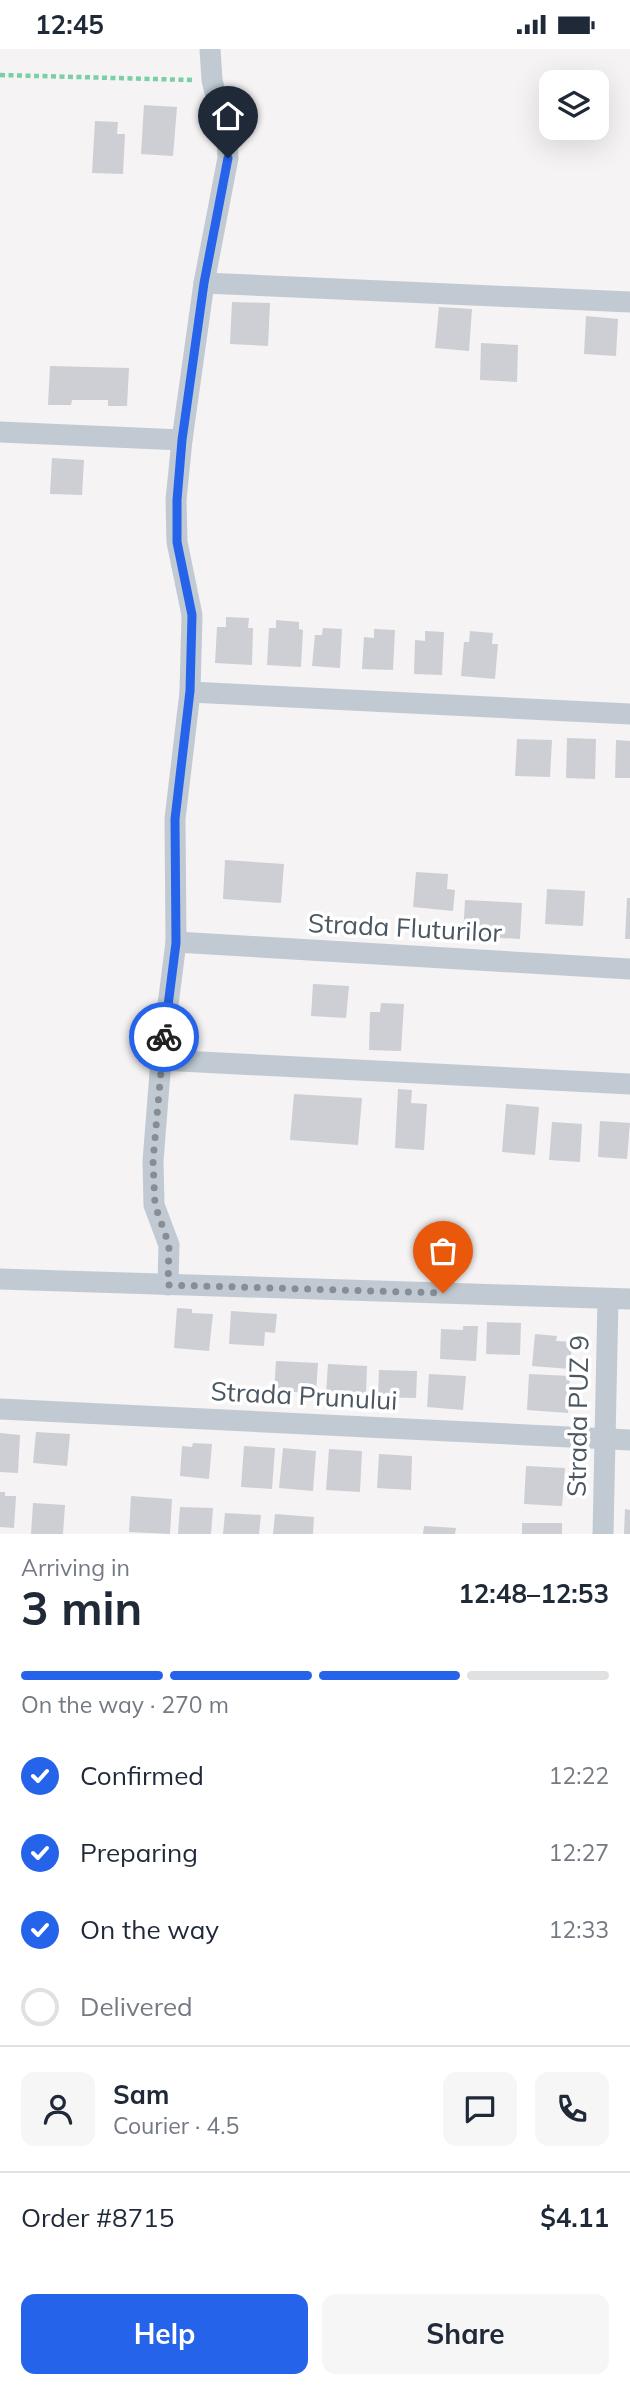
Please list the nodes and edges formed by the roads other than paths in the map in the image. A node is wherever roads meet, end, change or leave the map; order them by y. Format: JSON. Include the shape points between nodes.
{"nodes":[{"id":1,"x":211,"y":49,"type":"edge"},
{"id":2,"x":204,"y":283,"type":"junction"},
{"id":3,"x":630,"y":302,"type":"edge"},
{"id":4,"x":0,"y":432,"type":"edge"},
{"id":5,"x":182,"y":440,"type":"junction"},
{"id":6,"x":190,"y":691,"type":"junction"},
{"id":7,"x":630,"y":714,"type":"edge"},
{"id":8,"x":176,"y":943,"type":"junction"},
{"id":9,"x":630,"y":969,"type":"edge"},
{"id":10,"x":162,"y":1059,"type":"junction"},
{"id":11,"x":630,"y":1084,"type":"edge"},
{"id":12,"x":0,"y":1279,"type":"edge"},
{"id":13,"x":168,"y":1285,"type":"junction"},
{"id":14,"x":608,"y":1299,"type":"junction"},
{"id":15,"x":630,"y":1300,"type":"edge"},
{"id":16,"x":0,"y":1409,"type":"edge"},
{"id":17,"x":604,"y":1439,"type":"junction"},
{"id":18,"x":630,"y":1440,"type":"edge"},
{"id":19,"x":603,"y":1534,"type":"edge"}],
"edges":[{"from":1,"to":2,"type":"street","via":[[212,80],[228,158]]},
{"from":2,"to":3,"type":"street"},
{"from":2,"to":5,"type":"street"},
{"from":4,"to":5,"type":"street"},
{"from":5,"to":6,"type":"street","via":[[177,542],[192,615]]},
{"from":6,"to":7,"type":"street"},
{"from":6,"to":8,"type":"street","via":[[175,819]]},
{"from":8,"to":9,"type":"street","name":"Strada Fluturilor"},
{"from":8,"to":10,"type":"street"},
{"from":10,"to":11,"type":"street"},
{"from":10,"to":13,"type":"street","via":[[153,1161],[155,1205],[169,1245]]},
{"from":12,"to":13,"type":"street"},
{"from":13,"to":14,"type":"street"},
{"from":14,"to":15,"type":"street"},
{"from":14,"to":17,"type":"street","name":"Strada PUZ 9"},
{"from":16,"to":17,"type":"street","name":"Strada Prunului"},
{"from":17,"to":18,"type":"street","name":"Strada Prunului"},
{"from":17,"to":19,"type":"street","name":"Strada PUZ 9"}]}
